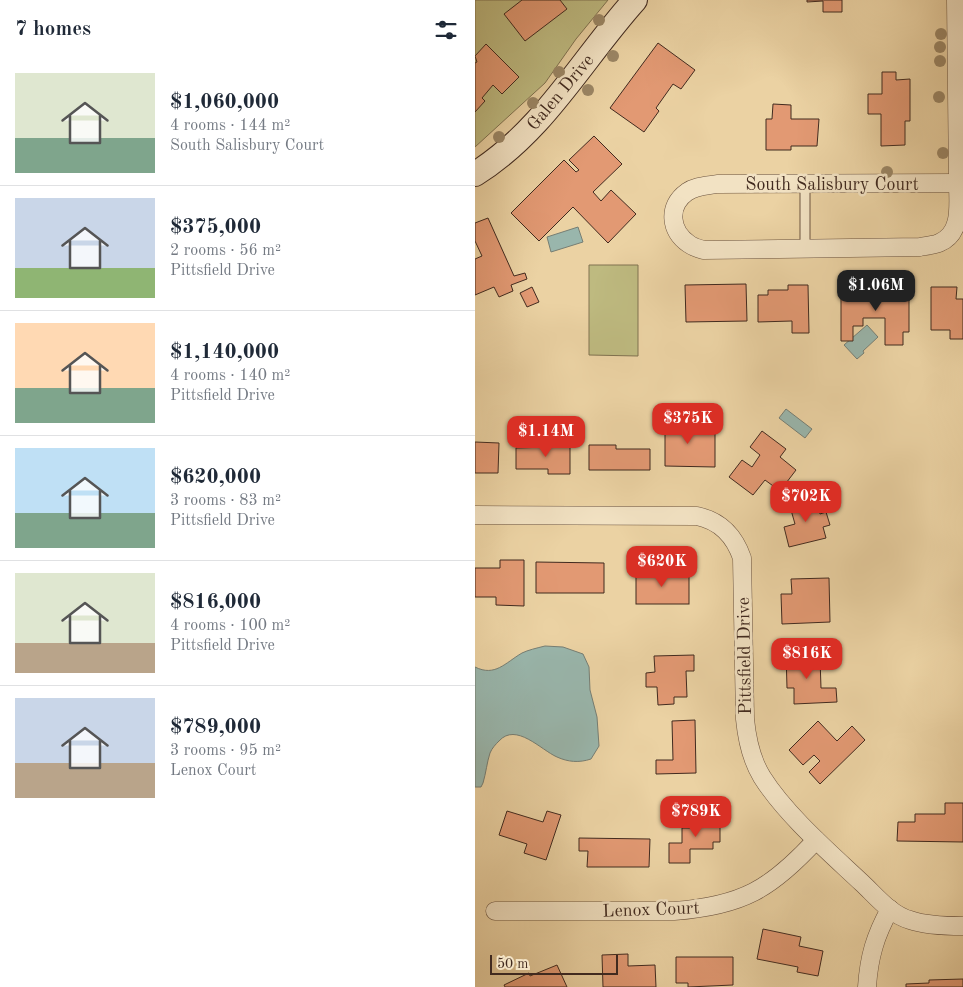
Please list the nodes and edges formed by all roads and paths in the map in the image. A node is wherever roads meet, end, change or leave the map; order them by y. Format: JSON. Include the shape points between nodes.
{"nodes":[{"id":1,"x":635,"y":0,"type":"edge"},
{"id":2,"x":956,"y":0,"type":"edge"},
{"id":3,"x":475,"y":174,"type":"edge"},
{"id":4,"x":958,"y":183,"type":"junction"},
{"id":5,"x":805,"y":184,"type":"junction"},
{"id":6,"x":805,"y":249,"type":"junction"},
{"id":7,"x":475,"y":515,"type":"edge"},
{"id":8,"x":816,"y":840,"type":"junction"},
{"id":9,"x":890,"y":909,"type":"junction"},
{"id":10,"x":495,"y":911,"type":"dead end"},
{"id":11,"x":963,"y":926,"type":"edge"},
{"id":12,"x":867,"y":987,"type":"edge"}],
"edges":[{"from":1,"to":3,"type":"street","name":"Galen Drive","via":[[533,127]]},
{"from":2,"to":4,"type":"street"},
{"from":4,"to":5,"type":"street","name":"South Salisbury Court"},
{"from":4,"to":6,"type":"street","name":"South Salisbury Court","via":[[958,220],[954,230],[939,243],[920,247]]},
{"from":5,"to":6,"type":"lane"},
{"from":5,"to":6,"type":"street","name":"South Salisbury Court","via":[[698,187],[686,193],[673,212],[674,227],[680,237],[703,250]]},
{"from":7,"to":8,"type":"street","name":"Pittsfield Drive","via":[[697,516],[729,533],[742,558],[747,741],[762,778]]},
{"from":8,"to":9,"type":"street","name":"Pittsfield Drive"},
{"from":8,"to":10,"type":"street","name":"Lenox Court","via":[[783,874],[761,890],[732,902],[675,911]]},
{"from":9,"to":11,"type":"street","name":"Pittsfield Drive","via":[[909,920]]},
{"from":9,"to":12,"type":"street","via":[[877,933],[868,965]]}]}
